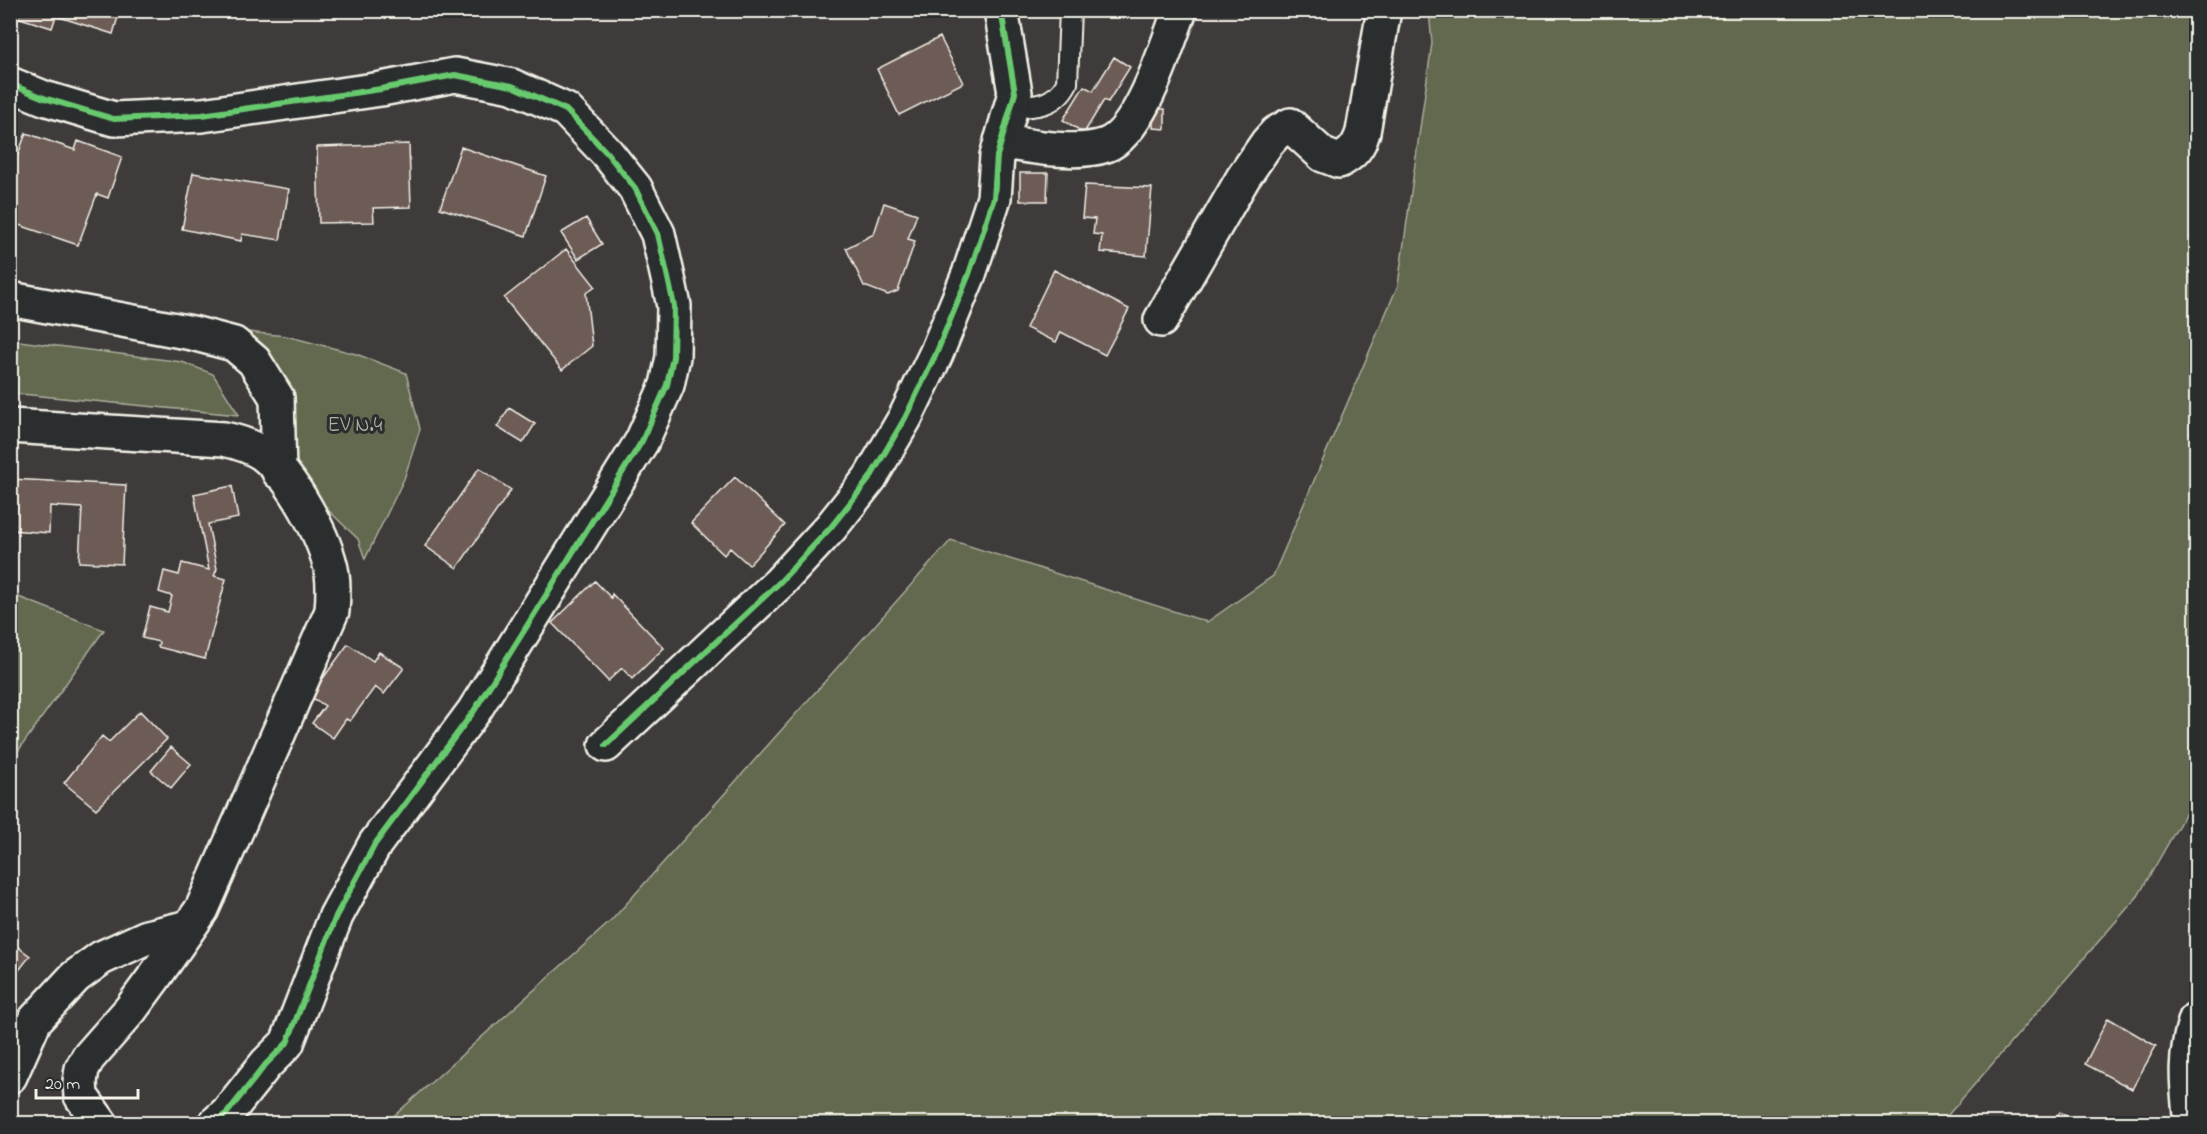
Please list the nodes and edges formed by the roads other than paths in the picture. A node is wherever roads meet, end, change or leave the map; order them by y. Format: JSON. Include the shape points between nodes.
{"nodes":[{"id":1,"x":1001,"y":10,"type":"edge"},
{"id":2,"x":1070,"y":10,"type":"edge"},
{"id":3,"x":1180,"y":10,"type":"edge"},
{"id":4,"x":1384,"y":10,"type":"edge"},
{"id":5,"x":10,"y":84,"type":"edge"},
{"id":6,"x":1011,"y":107,"type":"junction"},
{"id":7,"x":1001,"y":141,"type":"junction"},
{"id":8,"x":10,"y":299,"type":"edge"},
{"id":9,"x":1161,"y":320,"type":"dead end"},
{"id":10,"x":10,"y":426,"type":"edge"},
{"id":11,"x":279,"y":472,"type":"junction"},
{"id":12,"x":606,"y":746,"type":"dead end"},
{"id":13,"x":189,"y":927,"type":"junction"},
{"id":14,"x":2196,"y":1019,"type":"edge"},
{"id":15,"x":10,"y":1076,"type":"edge"},
{"id":16,"x":101,"y":1124,"type":"edge"},
{"id":17,"x":215,"y":1124,"type":"edge"},
{"id":18,"x":2191,"y":1124,"type":"edge"}],
"edges":[{"from":1,"to":6,"type":"street","via":[[1015,93]]},
{"from":2,"to":6,"type":"lane","via":[[1064,89],[1048,103]]},
{"from":3,"to":7,"type":"street","via":[[1139,111],[1109,144],[1060,149]]},
{"from":4,"to":9,"type":"street","via":[[1359,145],[1339,161],[1323,155],[1290,125],[1276,133],[1243,178]]},
{"from":5,"to":17,"type":"street","via":[[114,119],[202,116],[455,75],[512,86],[566,110],[634,188],[658,234],[674,306],[668,386],[642,441],[474,711],[375,844],[336,916],[286,1043]]},
{"from":6,"to":7,"type":"street"},
{"from":7,"to":12,"type":"street","via":[[994,198],[969,274],[905,418],[870,478],[780,582]]},
{"from":8,"to":11,"type":"street","via":[[234,344],[254,361],[278,398]]},
{"from":10,"to":11,"type":"street","via":[[224,439],[257,451]]},
{"from":11,"to":13,"type":"street","via":[[300,498],[323,546],[332,571],[332,611],[202,909]]},
{"from":13,"to":15,"type":"street","via":[[147,938],[101,958],[75,977],[34,1020]]},
{"from":13,"to":16,"type":"street","via":[[131,1009],[82,1069],[81,1096]]},
{"from":14,"to":18,"type":"street","via":[[2186,1066]]}]}
